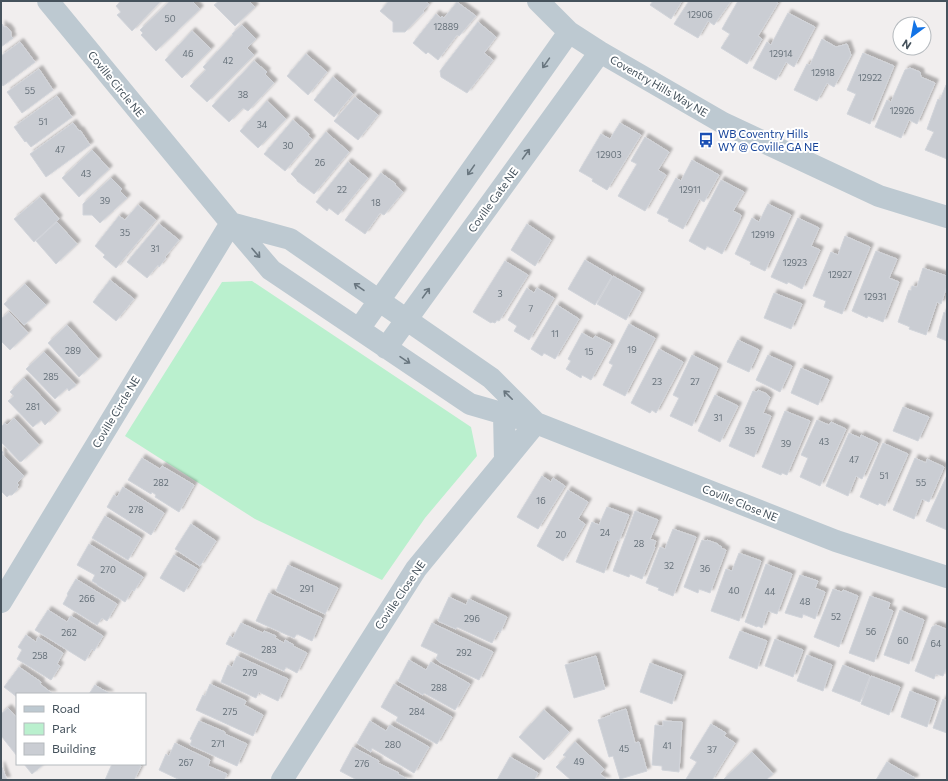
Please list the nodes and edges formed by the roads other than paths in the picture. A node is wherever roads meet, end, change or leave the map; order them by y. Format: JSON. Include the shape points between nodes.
{"nodes":[{"id":1,"x":48,"y":1,"type":"edge"},
{"id":2,"x":538,"y":1,"type":"edge"},
{"id":3,"x":569,"y":32,"type":"junction"},
{"id":4,"x":600,"y":52,"type":"junction"},
{"id":5,"x":947,"y":217,"type":"edge"},
{"id":6,"x":231,"y":223,"type":"junction"},
{"id":7,"x":392,"y":310,"type":"junction"},
{"id":8,"x":373,"y":338,"type":"junction"},
{"id":9,"x":504,"y":414,"type":"junction"},
{"id":10,"x":536,"y":422,"type":"junction"},
{"id":11,"x":505,"y":460,"type":"junction"},
{"id":12,"x":947,"y":577,"type":"edge"},
{"id":13,"x":1,"y":602,"type":"edge"},
{"id":14,"x":282,"y":780,"type":"edge"}],
"edges":[{"from":1,"to":6,"type":"street","name":"Coville Circle NE"},
{"from":2,"to":3,"type":"street","name":"Coventry Hills Way NE"},
{"from":3,"to":4,"type":"street","name":"Coventry Hills Way NE"},
{"from":3,"to":7,"type":"street","name":"Coville Gate NE","one_way":true},
{"from":4,"to":5,"type":"street","name":"Coventry Hills Way NE","via":[[723,123],[879,196]]},
{"from":7,"to":4,"type":"street","name":"Coville Gate NE","one_way":true},
{"from":7,"to":6,"type":"street","one_way":true,"via":[[290,239]]},
{"from":6,"to":8,"type":"street","name":"Coville Circle NE","one_way":true,"via":[[271,270]]},
{"from":6,"to":13,"type":"street","name":"Coville Circle NE"},
{"from":7,"to":8,"type":"street","name":"Coville Gate NE"},
{"from":7,"to":8,"type":"street","name":"Coville Gate NE"},
{"from":10,"to":7,"type":"street","name":"Coville Close NE","one_way":true,"via":[[491,378]]},
{"from":8,"to":9,"type":"street","name":"Coville Close NE","one_way":true,"via":[[470,404]]},
{"from":9,"to":10,"type":"street","name":"Coville Close NE"},
{"from":9,"to":11,"type":"street"},
{"from":10,"to":11,"type":"street","name":"Coville Close NE"},
{"from":10,"to":12,"type":"street","name":"Coville Close NE","via":[[836,541]]},
{"from":11,"to":14,"type":"street","name":"Coville Close NE","via":[[416,569]]}]}
